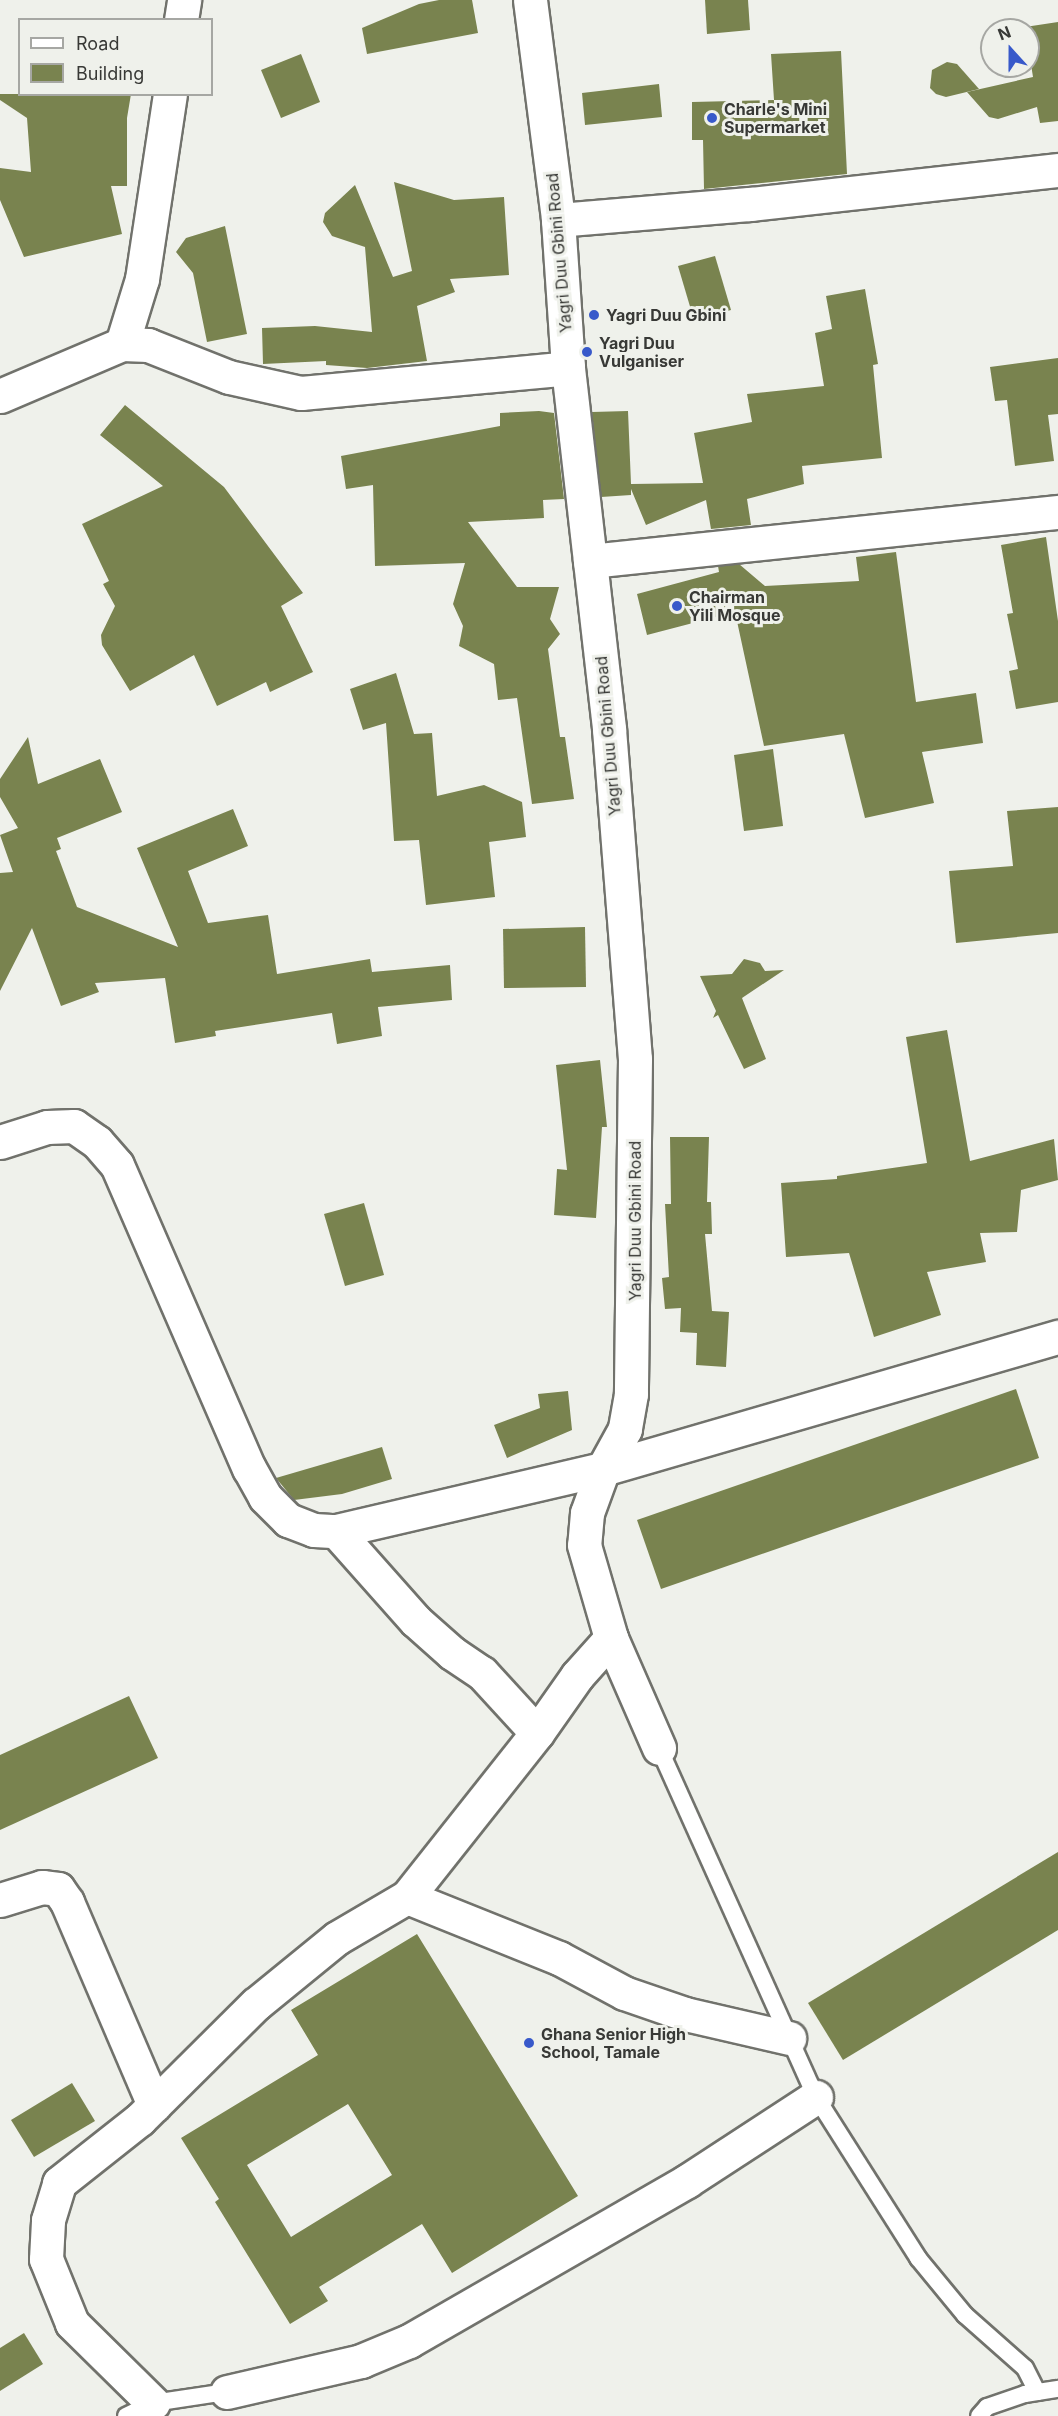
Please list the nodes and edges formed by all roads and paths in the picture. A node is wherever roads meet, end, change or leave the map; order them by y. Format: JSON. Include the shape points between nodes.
{"nodes":[{"id":1,"x":184,"y":0,"type":"edge"},
{"id":2,"x":530,"y":0,"type":"edge"},
{"id":3,"x":181,"y":18,"type":"edge"},
{"id":4,"x":170,"y":96,"type":"edge"},
{"id":5,"x":1058,"y":170,"type":"edge"},
{"id":6,"x":558,"y":219,"type":"junction"},
{"id":7,"x":122,"y":344,"type":"junction"},
{"id":8,"x":568,"y":368,"type":"junction"},
{"id":9,"x":0,"y":396,"type":"edge"},
{"id":10,"x":1058,"y":512,"type":"edge"},
{"id":11,"x":590,"y":561,"type":"junction"},
{"id":12,"x":0,"y":1142,"type":"edge"},
{"id":13,"x":1058,"y":1337,"type":"edge"},
{"id":14,"x":603,"y":1469,"type":"junction"},
{"id":15,"x":336,"y":1531,"type":"junction"},
{"id":16,"x":611,"y":1638,"type":"junction"},
{"id":17,"x":537,"y":1733,"type":"junction"},
{"id":18,"x":659,"y":1748,"type":"joint"},
{"id":19,"x":407,"y":1897,"type":"junction"},
{"id":20,"x":0,"y":1900,"type":"edge"},
{"id":21,"x":789,"y":2038,"type":"junction"},
{"id":22,"x":816,"y":2097,"type":"junction"},
{"id":23,"x":154,"y":2105,"type":"junction"},
{"id":24,"x":1058,"y":2389,"type":"edge"},
{"id":25,"x":227,"y":2392,"type":"joint"},
{"id":26,"x":1037,"y":2392,"type":"junction"},
{"id":27,"x":140,"y":2410,"type":"edge"},
{"id":28,"x":978,"y":2416,"type":"edge"}],
"edges":[{"from":1,"to":3,"type":"street"},
{"from":2,"to":6,"type":"street","name":"Yagri Duu Gbini Road"},
{"from":4,"to":7,"type":"street","via":[[142,279]]},
{"from":5,"to":6,"type":"street","via":[[750,204]]},
{"from":6,"to":8,"type":"street","name":"Yagri Duu Gbini Road"},
{"from":7,"to":8,"type":"street","via":[[148,345],[229,377],[301,393]]},
{"from":7,"to":9,"type":"street"},
{"from":8,"to":11,"type":"street","name":"Yagri Duu Gbini Road"},
{"from":10,"to":11,"type":"street"},
{"from":11,"to":14,"type":"street","name":"Yagri Duu Gbini Road","via":[[609,729],[635,1059],[631,1394],[626,1429]]},
{"from":12,"to":15,"type":"street","via":[[47,1127],[74,1126],[117,1165],[265,1497],[295,1524]]},
{"from":13,"to":14,"type":"street"},
{"from":14,"to":15,"type":"street"},
{"from":14,"to":16,"type":"street","name":"Yagri Duu Gbini Road","via":[[587,1513],[584,1545]]},
{"from":15,"to":17,"type":"street","via":[[416,1622],[482,1673]]},
{"from":16,"to":17,"type":"street","via":[[577,1676]]},
{"from":16,"to":18,"type":"street","name":"Yagri Duu Gbini Road"},
{"from":17,"to":19,"type":"street"},
{"from":18,"to":21,"type":"lane"},
{"from":19,"to":21,"type":"street","via":[[559,1958],[624,1993],[685,2014]]},
{"from":19,"to":23,"type":"street","via":[[337,1938],[256,2004]]},
{"from":20,"to":23,"type":"street","via":[[42,1887],[58,1889]]},
{"from":21,"to":22,"type":"lane"},
{"from":22,"to":25,"type":"street","via":[[687,2181],[409,2341],[361,2361]]},
{"from":22,"to":26,"type":"lane","via":[[918,2258],[966,2315],[1025,2368]]},
{"from":23,"to":27,"type":"street","via":[[59,2183],[48,2220],[46,2259],[72,2324]]},
{"from":24,"to":26,"type":"lane"},
{"from":25,"to":27,"type":"lane"},
{"from":26,"to":28,"type":"lane","via":[[987,2407]]}]}
